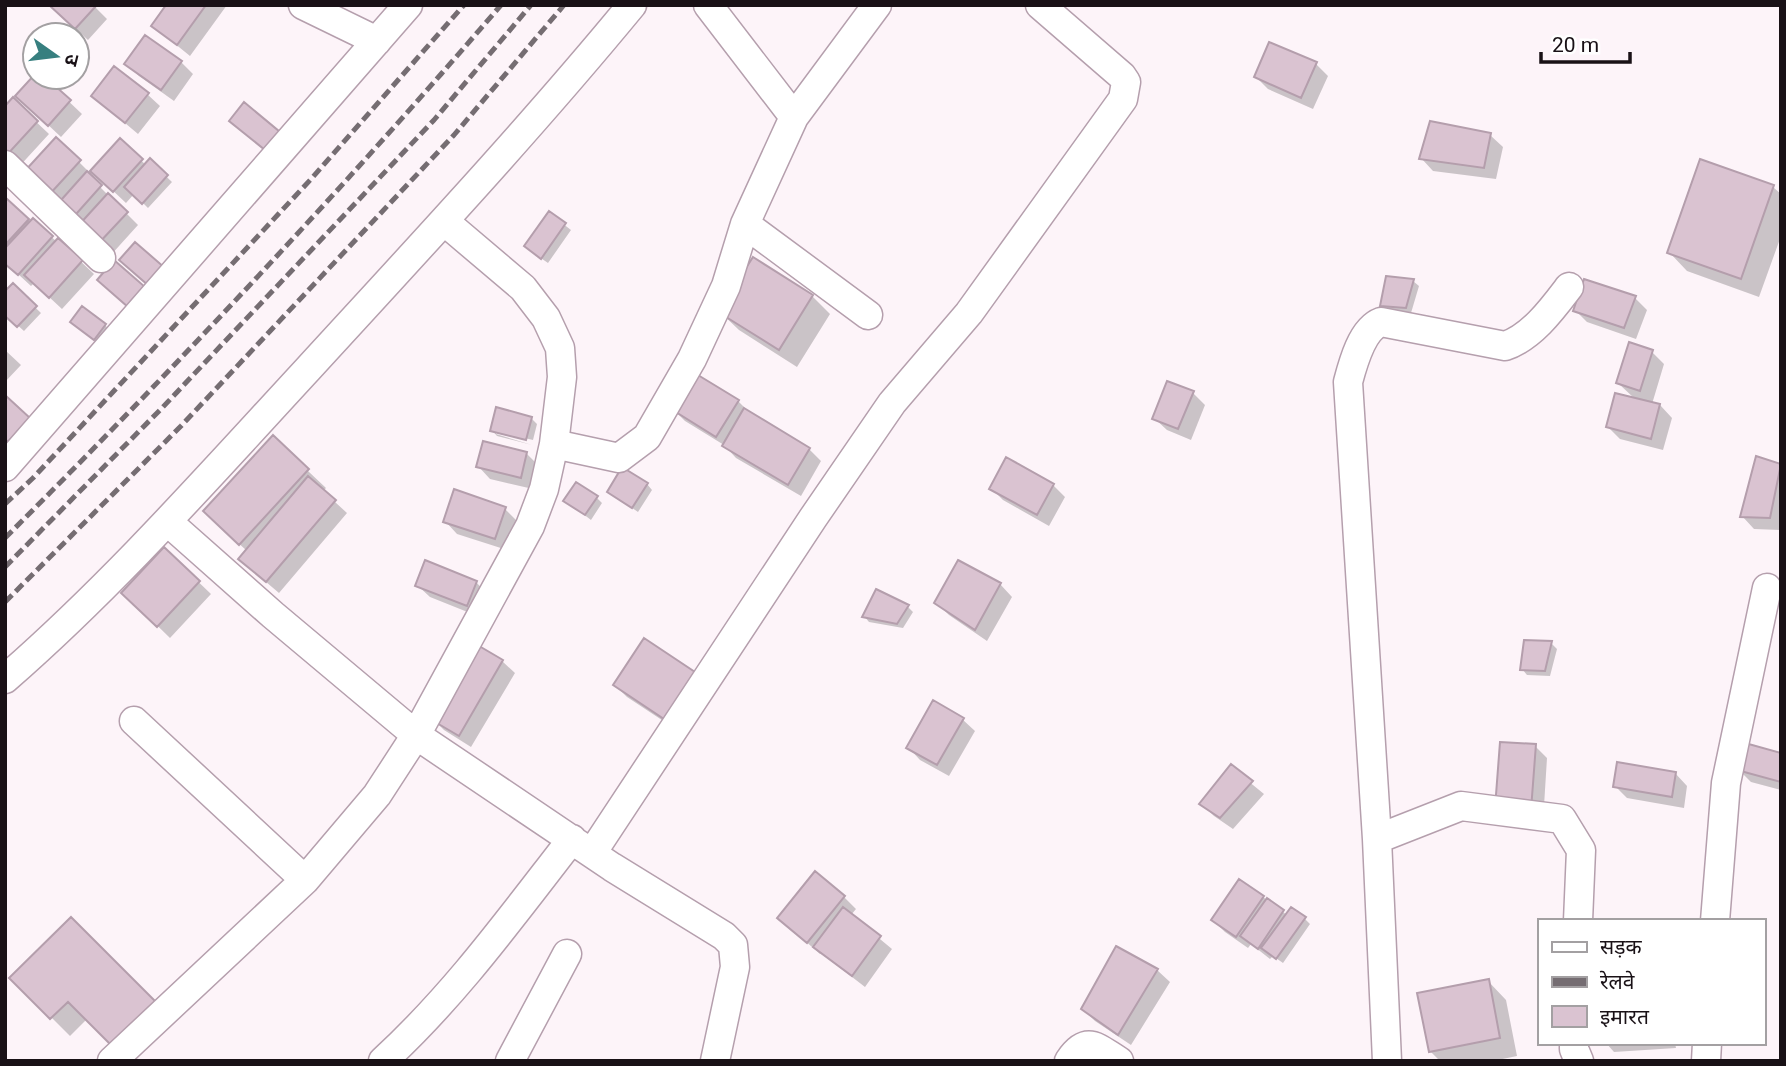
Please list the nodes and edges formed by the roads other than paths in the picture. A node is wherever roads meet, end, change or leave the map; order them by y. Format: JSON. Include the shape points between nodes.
{"nodes":[{"id":1,"x":303,"y":5,"type":"edge"},
{"id":2,"x":408,"y":5,"type":"edge"},
{"id":3,"x":632,"y":5,"type":"edge"},
{"id":4,"x":708,"y":5,"type":"edge"},
{"id":5,"x":877,"y":5,"type":"edge"},
{"id":6,"x":1040,"y":5,"type":"edge"},
{"id":7,"x":377,"y":41,"type":"junction"},
{"id":8,"x":794,"y":117,"type":"junction"},
{"id":9,"x":5,"y":165,"type":"edge"},
{"id":10,"x":444,"y":221,"type":"junction"},
{"id":11,"x":745,"y":224,"type":"junction"},
{"id":12,"x":101,"y":258,"type":"dead end"},
{"id":13,"x":1569,"y":287,"type":"dead end"},
{"id":14,"x":868,"y":315,"type":"dead end"},
{"id":15,"x":554,"y":444,"type":"junction"},
{"id":16,"x":5,"y":467,"type":"edge"},
{"id":17,"x":168,"y":522,"type":"junction"},
{"id":18,"x":1767,"y":588,"type":"dead end"},
{"id":19,"x":5,"y":679,"type":"edge"},
{"id":20,"x":134,"y":721,"type":"dead end"},
{"id":21,"x":416,"y":735,"type":"junction"},
{"id":22,"x":1377,"y":839,"type":"junction"},
{"id":23,"x":582,"y":846,"type":"junction"},
{"id":24,"x":305,"y":880,"type":"junction"},
{"id":25,"x":1578,"y":919,"type":"edge"},
{"id":26,"x":1715,"y":919,"type":"edge"},
{"id":27,"x":567,"y":954,"type":"dead end"},
{"id":28,"x":112,"y":1061,"type":"edge"},
{"id":29,"x":383,"y":1061,"type":"edge"},
{"id":30,"x":510,"y":1061,"type":"edge"},
{"id":31,"x":715,"y":1061,"type":"edge"},
{"id":32,"x":1069,"y":1061,"type":"edge"},
{"id":33,"x":1119,"y":1061,"type":"edge"},
{"id":34,"x":1387,"y":1061,"type":"edge"}],
"edges":[{"from":1,"to":7,"type":"street"},
{"from":2,"to":7,"type":"street"},
{"from":3,"to":10,"type":"street"},
{"from":4,"to":8,"type":"street"},
{"from":5,"to":8,"type":"street"},
{"from":6,"to":23,"type":"street","via":[[1122,76],[1124,99],[969,313],[892,403]]},
{"from":7,"to":16,"type":"street"},
{"from":8,"to":11,"type":"street"},
{"from":9,"to":12,"type":"street"},
{"from":10,"to":15,"type":"street","via":[[523,288],[546,318],[559,348],[562,377]]},
{"from":10,"to":17,"type":"street"},
{"from":11,"to":14,"type":"street"},
{"from":11,"to":15,"type":"street","via":[[726,286],[692,359],[647,437],[619,458]]},
{"from":13,"to":22,"type":"street","via":[[1553,311],[1505,346],[1381,322],[1368,332],[1351,373],[1348,393]]},
{"from":15,"to":21,"type":"street","via":[[530,526]]},
{"from":17,"to":19,"type":"street"},
{"from":17,"to":21,"type":"street"},
{"from":18,"to":26,"type":"street","via":[[1726,783]]},
{"from":20,"to":24,"type":"street"},
{"from":21,"to":23,"type":"street"},
{"from":21,"to":24,"type":"street","via":[[377,795]]},
{"from":22,"to":25,"type":"street","via":[[1461,806],[1562,819],[1581,850]]},
{"from":22,"to":34,"type":"street"},
{"from":23,"to":29,"type":"street"},
{"from":23,"to":31,"type":"street","via":[[733,946],[735,967]]},
{"from":24,"to":28,"type":"street"},
{"from":27,"to":30,"type":"street"},
{"from":32,"to":33,"type":"street","via":[[1077,1048],[1086,1044]]}]}
